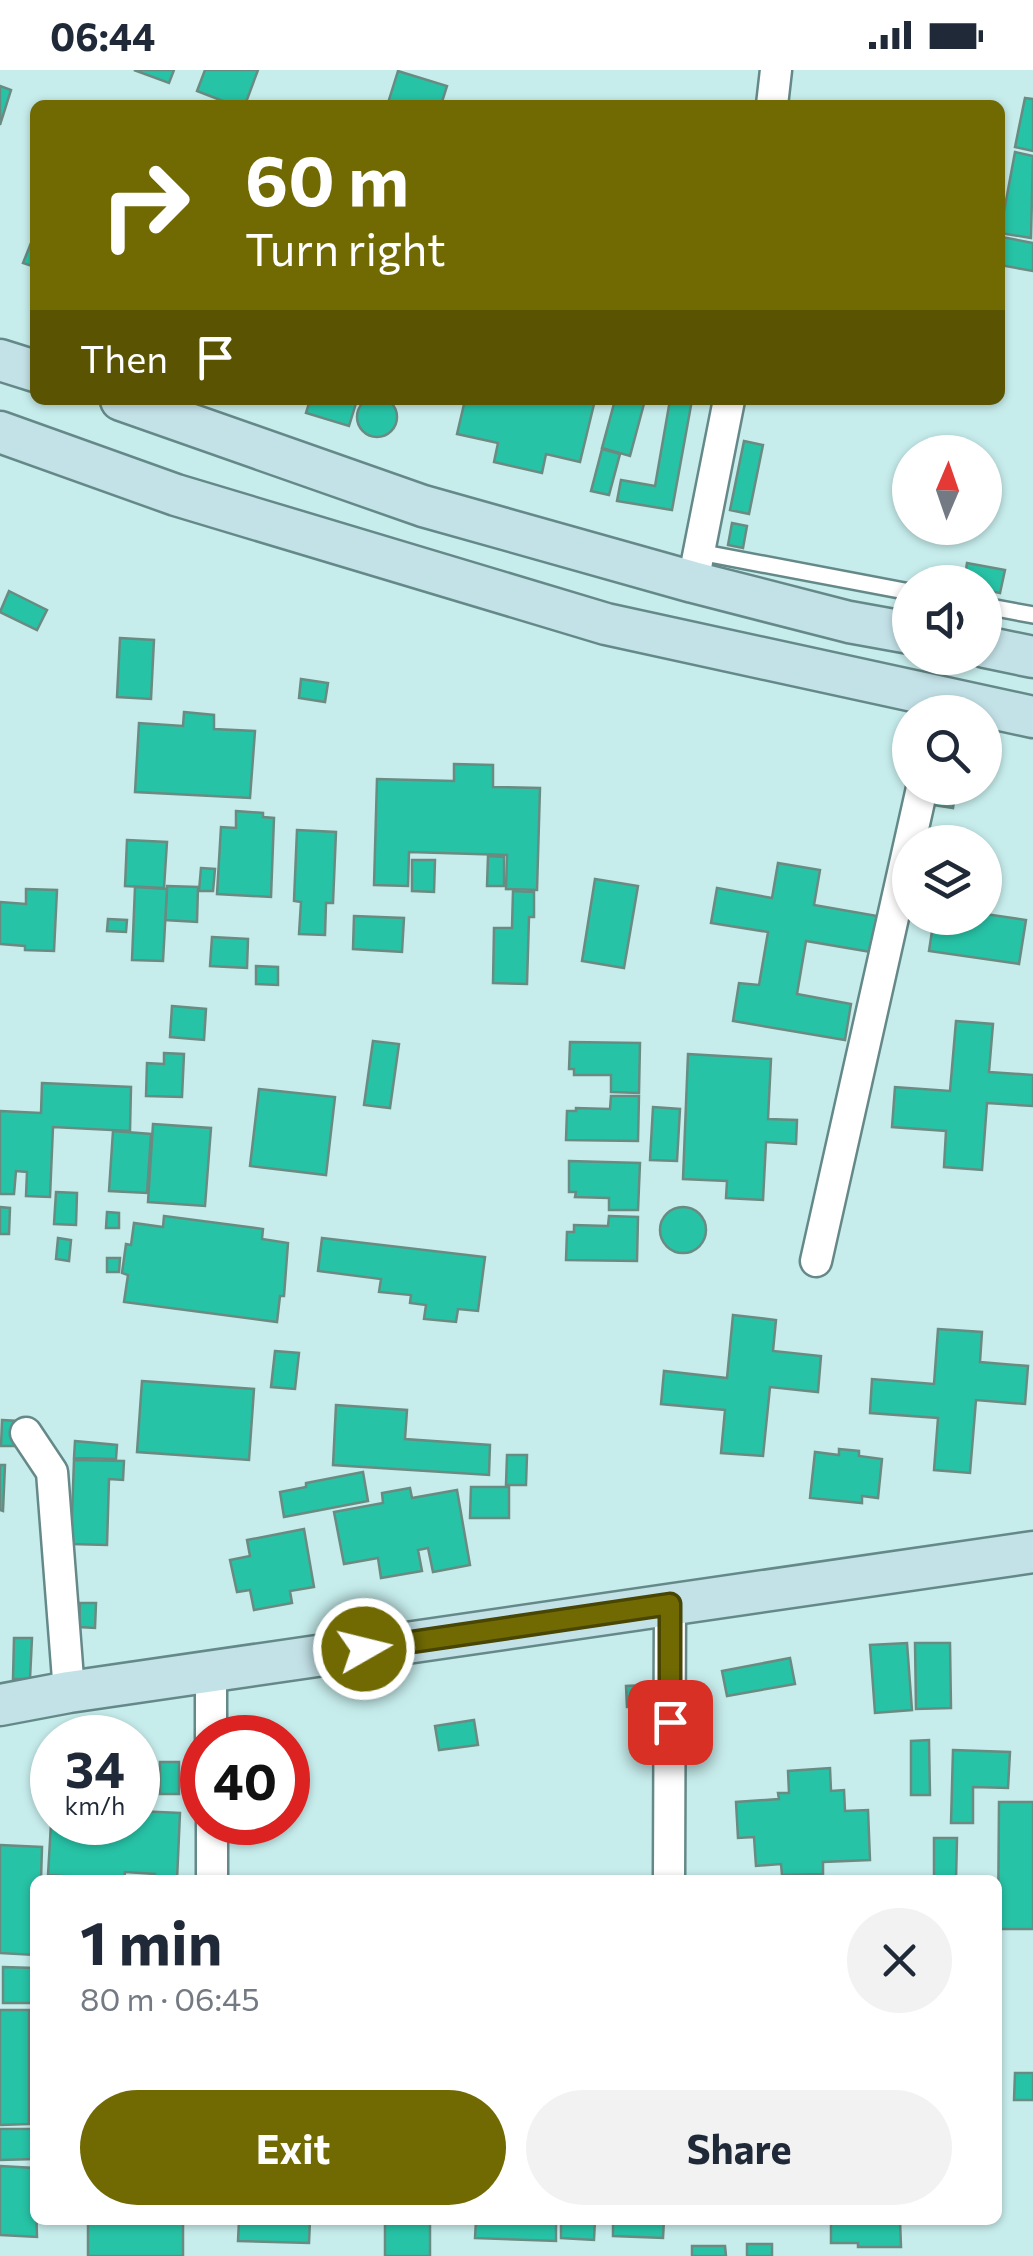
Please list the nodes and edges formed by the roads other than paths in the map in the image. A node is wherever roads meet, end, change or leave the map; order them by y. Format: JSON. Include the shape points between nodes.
{"nodes":[{"id":1,"x":776,"y":70,"type":"edge"},
{"id":2,"x":773,"y":100,"type":"edge"},
{"id":3,"x":0,"y":360,"type":"edge"},
{"id":4,"x":30,"y":369,"type":"edge"},
{"id":5,"x":135,"y":405,"type":"edge"},
{"id":6,"x":728,"y":405,"type":"edge"},
{"id":7,"x":0,"y":432,"type":"edge"},
{"id":8,"x":696,"y":567,"type":"junction"},
{"id":9,"x":892,"y":590,"type":"edge"},
{"id":10,"x":1002,"y":609,"type":"edge"},
{"id":11,"x":1033,"y":615,"type":"edge"},
{"id":12,"x":892,"y":630,"type":"edge"},
{"id":13,"x":1002,"y":651,"type":"edge"},
{"id":14,"x":1033,"y":657,"type":"edge"},
{"id":15,"x":895,"y":695,"type":"edge"},
{"id":16,"x":1002,"y":713,"type":"edge"},
{"id":17,"x":1033,"y":717,"type":"edge"},
{"id":18,"x":918,"y":805,"type":"edge"},
{"id":19,"x":816,"y":1261,"type":"dead end"},
{"id":20,"x":26,"y":1433,"type":"dead end"},
{"id":21,"x":1033,"y":1552,"type":"edge"},
{"id":22,"x":670,"y":1604,"type":"junction"},
{"id":23,"x":211,"y":1671,"type":"junction"},
{"id":24,"x":69,"y":1692,"type":"junction"},
{"id":25,"x":0,"y":1705,"type":"edge"},
{"id":26,"x":211,"y":1715,"type":"edge"},
{"id":27,"x":212,"y":1845,"type":"edge"},
{"id":28,"x":212,"y":1875,"type":"edge"},
{"id":29,"x":670,"y":1875,"type":"edge"}],
"edges":[{"from":1,"to":2,"type":"street"},
{"from":3,"to":4,"type":"main road"},
{"from":5,"to":8,"type":"main road","via":[[422,506]]},
{"from":6,"to":8,"type":"street"},
{"from":7,"to":15,"type":"main road","via":[[176,495],[484,590]]},
{"from":8,"to":9,"type":"lane"},
{"from":8,"to":12,"type":"main road","via":[[850,622]]},
{"from":10,"to":11,"type":"lane"},
{"from":13,"to":14,"type":"main road"},
{"from":16,"to":17,"type":"main road"},
{"from":18,"to":19,"type":"street"},
{"from":20,"to":24,"type":"street","via":[[52,1472]]},
{"from":21,"to":22,"type":"main road"},
{"from":22,"to":23,"type":"main road"},
{"from":22,"to":29,"type":"street"},
{"from":23,"to":24,"type":"main road"},
{"from":23,"to":26,"type":"street"},
{"from":24,"to":25,"type":"main road"},
{"from":27,"to":28,"type":"street"}]}
